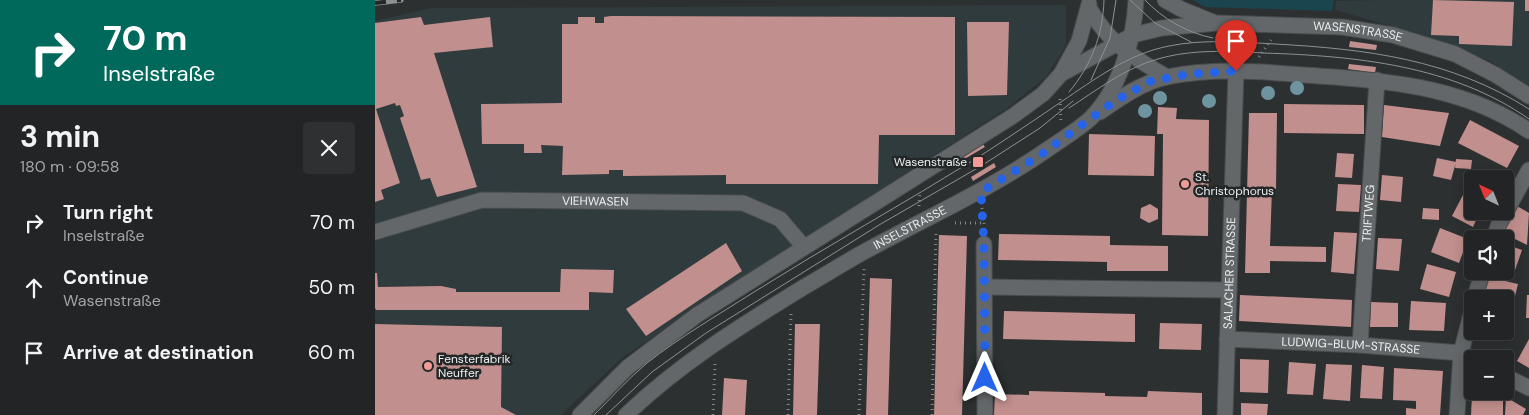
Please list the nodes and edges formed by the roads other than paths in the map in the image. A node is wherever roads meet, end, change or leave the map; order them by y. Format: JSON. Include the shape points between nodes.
{"nodes":[{"id":1,"x":1136,"y":0,"type":"edge"},
{"id":2,"x":1165,"y":0,"type":"edge"},
{"id":3,"x":1089,"y":4,"type":"edge"},
{"id":4,"x":1217,"y":23,"type":"junction"},
{"id":5,"x":1133,"y":35,"type":"junction"},
{"id":6,"x":1121,"y":48,"type":"junction"},
{"id":7,"x":1236,"y":71,"type":"junction"},
{"id":8,"x":1061,"y":74,"type":"junction"},
{"id":9,"x":1167,"y":77,"type":"junction"},
{"id":10,"x":1377,"y":80,"type":"junction"},
{"id":11,"x":1529,"y":96,"type":"edge"},
{"id":12,"x":1086,"y":121,"type":"junction"},
{"id":13,"x":1529,"y":131,"type":"edge"},
{"id":14,"x":1529,"y":170,"type":"edge"},
{"id":15,"x":1497,"y":230,"type":"edge"},
{"id":16,"x":375,"y":232,"type":"edge"},
{"id":17,"x":984,"y":244,"type":"road end"},
{"id":18,"x":805,"y":247,"type":"junction"},
{"id":19,"x":985,"y":287,"type":"junction"},
{"id":20,"x":1229,"y":290,"type":"junction"},
{"id":21,"x":1227,"y":339,"type":"junction"},
{"id":22,"x":1360,"y":345,"type":"junction"},
{"id":23,"x":1464,"y":356,"type":"edge"},
{"id":24,"x":1464,"y":374,"type":"edge"},
{"id":25,"x":1514,"y":380,"type":"edge"},
{"id":26,"x":1529,"y":388,"type":"edge"},
{"id":27,"x":580,"y":415,"type":"edge"},
{"id":28,"x":627,"y":415,"type":"edge"},
{"id":29,"x":985,"y":415,"type":"edge"},
{"id":30,"x":1225,"y":415,"type":"edge"},
{"id":31,"x":1457,"y":415,"type":"edge"}],
"edges":[{"from":1,"to":5,"type":"street"},
{"from":2,"to":4,"type":"street"},
{"from":3,"to":6,"type":"street","via":[[1101,29]]},
{"from":3,"to":8,"type":"street","via":[[1076,50]]},
{"from":4,"to":5,"type":"street","name":"WASENSTRASSE","via":[[1162,28]]},
{"from":4,"to":11,"type":"street","name":"WASENSTRASSE","via":[[1342,27],[1402,37],[1455,54]]},
{"from":5,"to":6,"type":"street","name":"WASENSTRASSE"},
{"from":6,"to":8,"type":"street","name":"WASENSTRASSE"},
{"from":6,"to":9,"type":"street"},
{"from":6,"to":12,"type":"street","name":"INSELSTRASSE","via":[[1110,91]]},
{"from":7,"to":9,"type":"street"},
{"from":7,"to":10,"type":"street"},
{"from":7,"to":20,"type":"street","name":"SALACHER STRASSE"},
{"from":8,"to":18,"type":"street","name":"WASENSTRASSE","via":[[1043,94],[1013,116]]},
{"from":9,"to":12,"type":"street","via":[[1139,88]]},
{"from":10,"to":13,"type":"street","via":[[1411,84],[1470,101],[1496,111]]},
{"from":10,"to":22,"type":"street","name":"TRIFTWEG"},
{"from":12,"to":28,"type":"street","name":"INSELSTRASSE","via":[[1039,156],[939,220],[873,247],[775,305],[696,356]]},
{"from":14,"to":15,"type":"street"},
{"from":16,"to":18,"type":"street","name":"VIEHWASEN","via":[[481,200],[743,203],[780,219]]},
{"from":17,"to":19,"type":"street"},
{"from":18,"to":27,"type":"street","via":[[697,315],[636,361]]},
{"from":19,"to":20,"type":"street"},
{"from":19,"to":29,"type":"street"},
{"from":20,"to":21,"type":"street","name":"SALACHER STRASSE"},
{"from":21,"to":22,"type":"street","name":"LUDWIG-BLUM-STRASSE"},
{"from":21,"to":30,"type":"street","name":"SALACHER STRASSE"},
{"from":22,"to":23,"type":"street","name":"LUDWIG-BLUM-STRASSE"},
{"from":24,"to":31,"type":"street"},
{"from":25,"to":26,"type":"street"}]}
